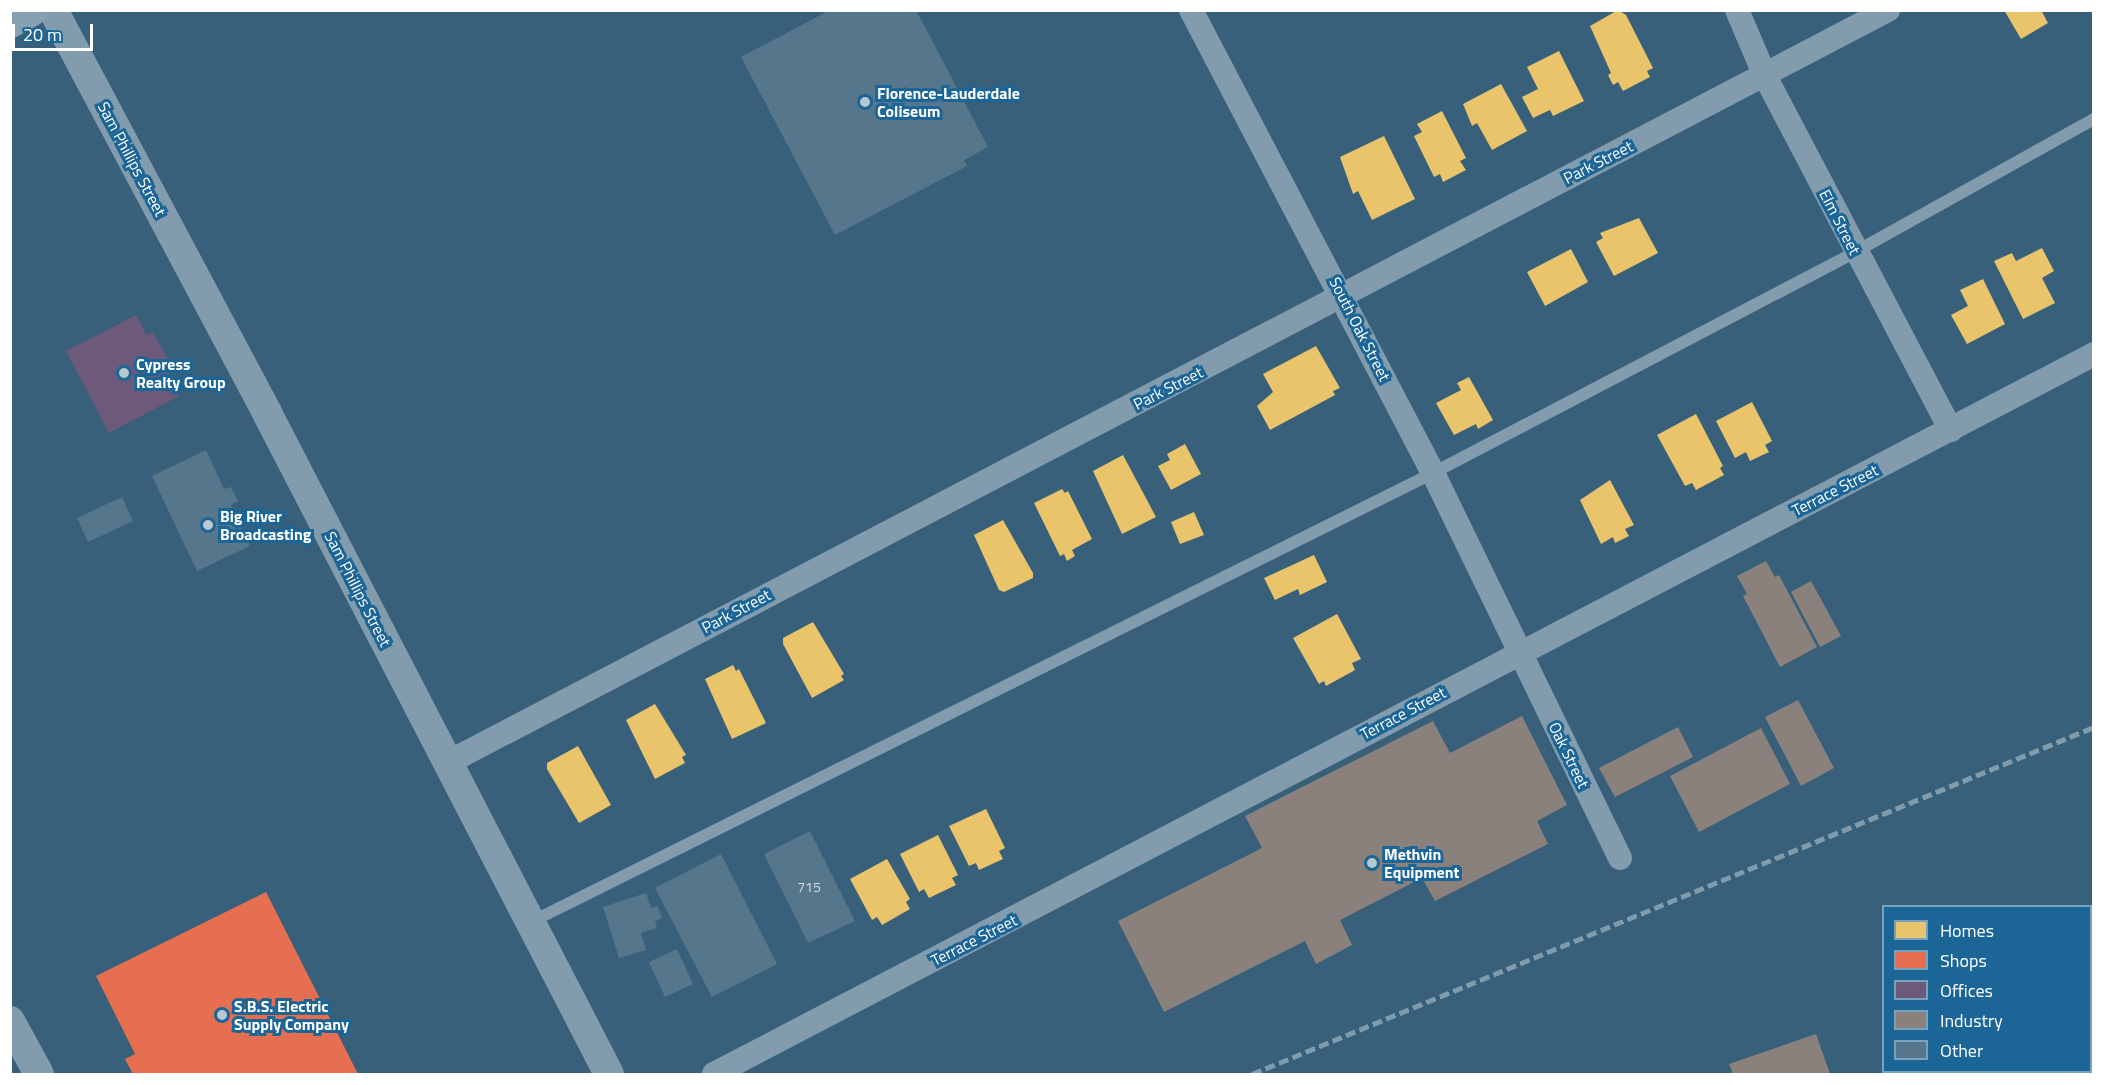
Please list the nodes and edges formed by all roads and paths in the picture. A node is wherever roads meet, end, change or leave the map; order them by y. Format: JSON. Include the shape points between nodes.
{"nodes":[{"id":1,"x":30,"y":10,"type":"edge"},
{"id":2,"x":53,"y":10,"type":"edge"},
{"id":3,"x":1191,"y":10,"type":"edge"},
{"id":4,"x":1737,"y":10,"type":"edge"},
{"id":5,"x":1888,"y":10,"type":"edge"},
{"id":6,"x":10,"y":21,"type":"edge"},
{"id":7,"x":1765,"y":76,"type":"junction"},
{"id":8,"x":2094,"y":119,"type":"edge"},
{"id":9,"x":1855,"y":252,"type":"junction"},
{"id":10,"x":1342,"y":294,"type":"junction"},
{"id":11,"x":2094,"y":354,"type":"edge"},
{"id":12,"x":1951,"y":430,"type":"junction"},
{"id":13,"x":1433,"y":473,"type":"junction"},
{"id":14,"x":1519,"y":651,"type":"junction"},
{"id":15,"x":447,"y":763,"type":"junction"},
{"id":16,"x":1620,"y":858,"type":"dead end"},
{"id":17,"x":531,"y":922,"type":"junction"},
{"id":18,"x":10,"y":1021,"type":"edge"},
{"id":19,"x":39,"y":1074,"type":"edge"},
{"id":20,"x":609,"y":1074,"type":"edge"},
{"id":21,"x":714,"y":1074,"type":"edge"}],
"edges":[{"from":1,"to":6,"type":"main road"},
{"from":2,"to":15,"type":"street","name":"Sam Phillips Street"},
{"from":3,"to":10,"type":"street","name":"South Oak Street"},
{"from":4,"to":7,"type":"street","name":"Elm Street"},
{"from":5,"to":7,"type":"street","name":"Park Street"},
{"from":7,"to":9,"type":"street","name":"Elm Street"},
{"from":7,"to":10,"type":"street","name":"Park Street"},
{"from":8,"to":9,"type":"lane"},
{"from":9,"to":12,"type":"street","name":"Elm Street"},
{"from":9,"to":13,"type":"lane"},
{"from":10,"to":13,"type":"street","name":"South Oak Street"},
{"from":10,"to":15,"type":"street","name":"Park Street"},
{"from":11,"to":12,"type":"street","name":"Terrace Street"},
{"from":12,"to":14,"type":"street","name":"Terrace Street"},
{"from":13,"to":14,"type":"street","name":"South Oak Street"},
{"from":13,"to":17,"type":"lane"},
{"from":14,"to":16,"type":"street","name":"Oak Street"},
{"from":14,"to":21,"type":"street","name":"Terrace Street"},
{"from":15,"to":17,"type":"street","name":"Sam Phillips Street"},
{"from":17,"to":20,"type":"street","name":"Sam Phillips Street"},
{"from":18,"to":19,"type":"street"}]}
